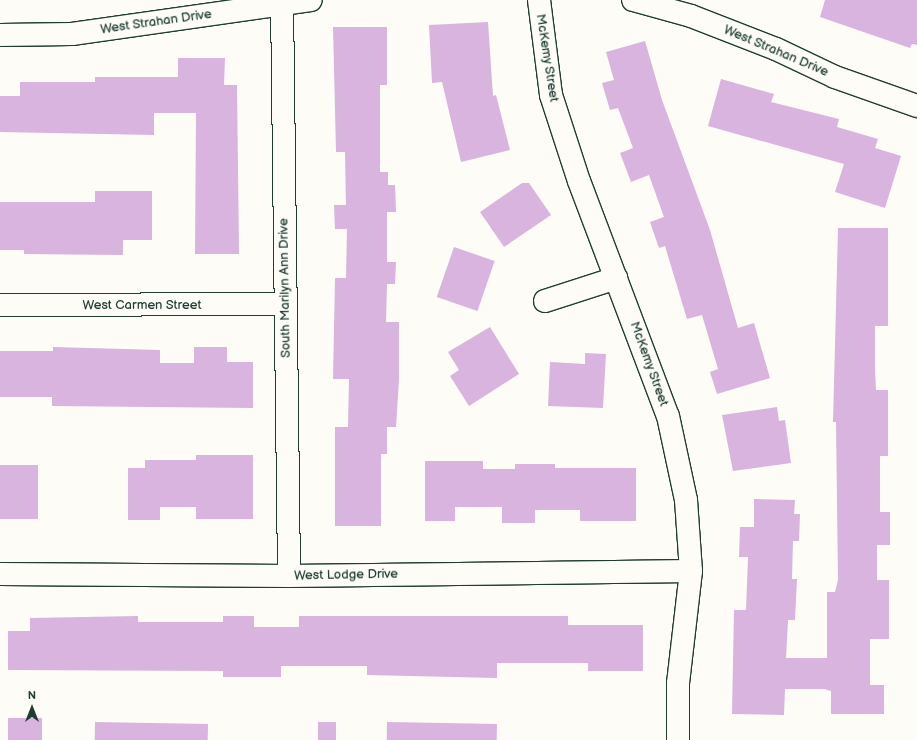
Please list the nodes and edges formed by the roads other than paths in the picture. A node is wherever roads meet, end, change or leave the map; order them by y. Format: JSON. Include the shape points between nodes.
{"nodes":[{"id":1,"x":311,"y":0,"type":"edge"},
{"id":2,"x":539,"y":0,"type":"edge"},
{"id":3,"x":633,"y":0,"type":"edge"},
{"id":4,"x":282,"y":2,"type":"edge"},
{"id":5,"x":0,"y":35,"type":"edge"},
{"id":6,"x":917,"y":106,"type":"edge"},
{"id":7,"x":616,"y":278,"type":"junction"},
{"id":8,"x":546,"y":301,"type":"dead end"},
{"id":9,"x":284,"y":304,"type":"junction"},
{"id":10,"x":0,"y":305,"type":"edge"},
{"id":11,"x":691,"y":571,"type":"junction"},
{"id":12,"x":0,"y":574,"type":"edge"},
{"id":13,"x":289,"y":576,"type":"junction"},
{"id":14,"x":678,"y":740,"type":"edge"}],
"edges":[{"from":1,"to":4,"type":"street","name":"West Strahan Drive"},
{"from":2,"to":7,"type":"street","name":"McKemy Street","via":[[550,95]]},
{"from":3,"to":6,"type":"street","name":"West Strahan Drive","via":[[691,16],[776,49],[835,77]]},
{"from":4,"to":5,"type":"street","name":"West Strahan Drive","via":[[72,34]]},
{"from":4,"to":9,"type":"street","name":"South Marilyn Ann Drive"},
{"from":7,"to":8,"type":"street"},
{"from":7,"to":11,"type":"street","name":"McKemy Street","via":[[668,416],[686,500]]},
{"from":9,"to":10,"type":"street","name":"West Carmen Street"},
{"from":9,"to":13,"type":"street","name":"South Marilyn Ann Drive"},
{"from":11,"to":13,"type":"street","name":"West Lodge Drive"},
{"from":11,"to":14,"type":"street","name":"McKemy Street","via":[[678,683]]},
{"from":12,"to":13,"type":"street","name":"West Lodge Drive"}]}
